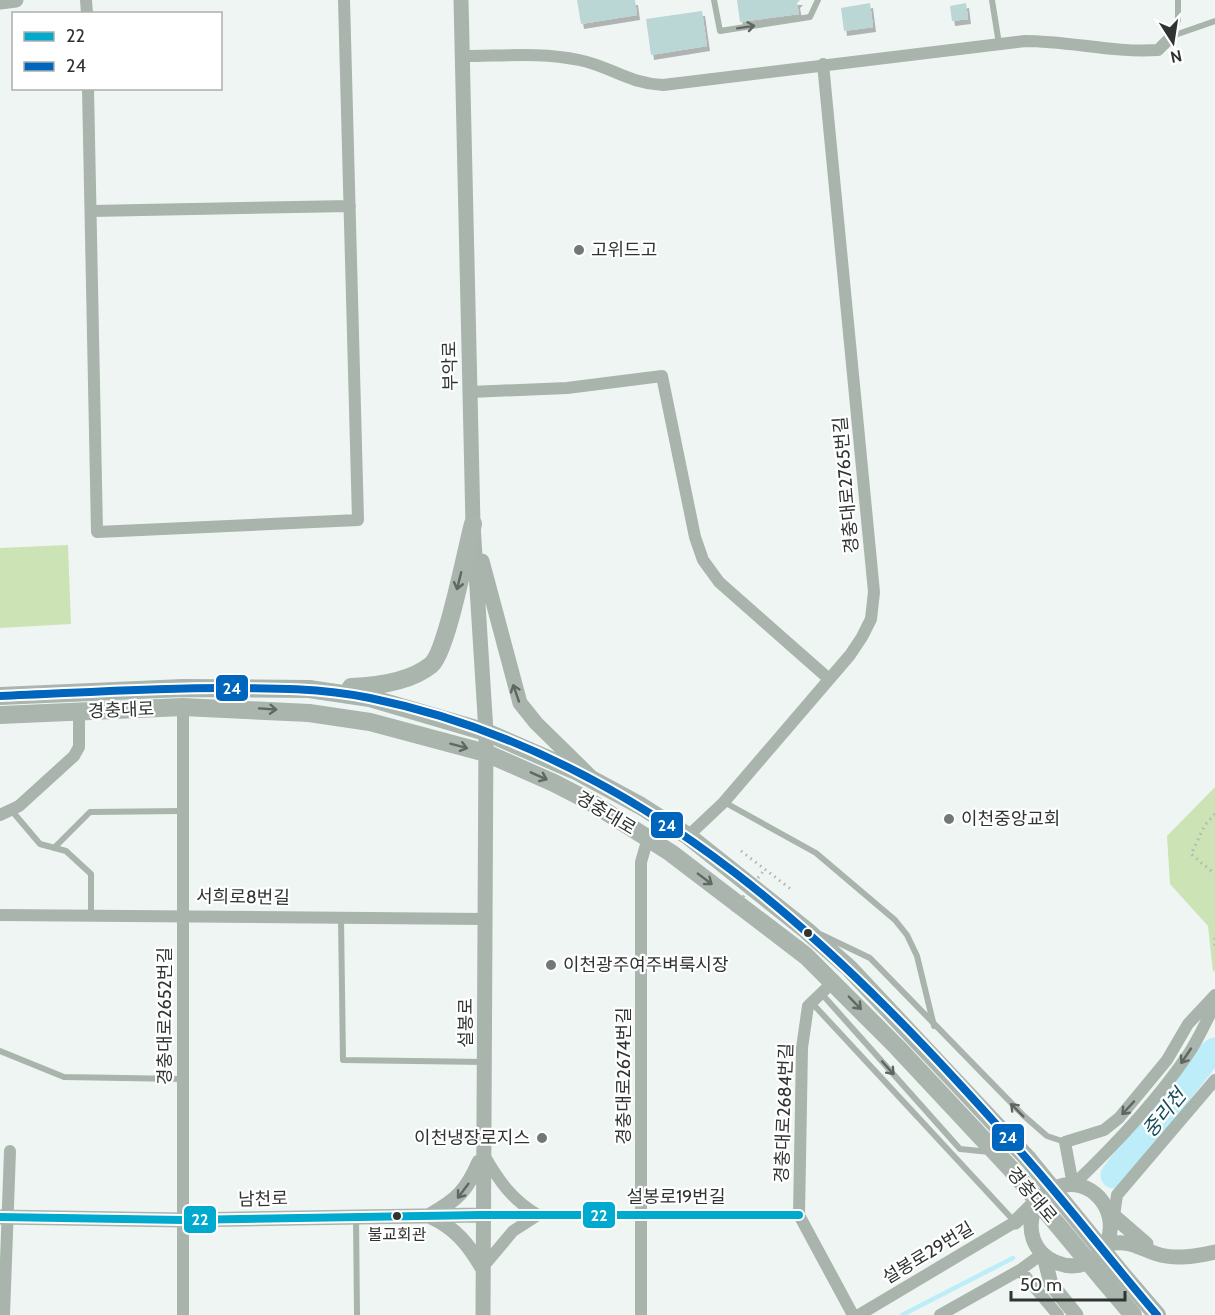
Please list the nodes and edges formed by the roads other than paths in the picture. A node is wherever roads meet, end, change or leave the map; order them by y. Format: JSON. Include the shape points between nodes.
{"nodes":[{"id":1,"x":16,"y":0,"type":"edge"},
{"id":2,"x":344,"y":0,"type":"edge"},
{"id":3,"x":462,"y":0,"type":"edge"},
{"id":4,"x":714,"y":0,"type":"edge"},
{"id":5,"x":818,"y":0,"type":"edge"},
{"id":6,"x":992,"y":0,"type":"edge"},
{"id":7,"x":1178,"y":0,"type":"edge"},
{"id":8,"x":0,"y":2,"type":"edge"},
{"id":9,"x":1215,"y":21,"type":"edge"},
{"id":10,"x":1172,"y":36,"type":"junction"},
{"id":11,"x":999,"y":44,"type":"junction"},
{"id":12,"x":464,"y":56,"type":"junction"},
{"id":13,"x":823,"y":64,"type":"junction"},
{"id":14,"x":88,"y":90,"type":"edge"},
{"id":15,"x":350,"y":206,"type":"junction"},
{"id":16,"x":91,"y":211,"type":"junction"},
{"id":17,"x":470,"y":392,"type":"junction"},
{"id":18,"x":473,"y":524,"type":"junction"},
{"id":19,"x":829,"y":679,"type":"junction"},
{"id":20,"x":309,"y":689,"type":"junction"},
{"id":21,"x":0,"y":696,"type":"edge"},
{"id":22,"x":183,"y":707,"type":"junction"},
{"id":23,"x":79,"y":712,"type":"junction"},
{"id":24,"x":0,"y":715,"type":"edge"},
{"id":25,"x":486,"y":732,"type":"junction"},
{"id":26,"x":486,"y":753,"type":"junction"},
{"id":27,"x":597,"y":782,"type":"junction"},
{"id":28,"x":724,"y":802,"type":"junction"},
{"id":29,"x":183,"y":812,"type":"junction"},
{"id":30,"x":6,"y":813,"type":"edge"},
{"id":31,"x":688,"y":836,"type":"junction"},
{"id":32,"x":648,"y":838,"type":"junction"},
{"id":33,"x":54,"y":848,"type":"junction"},
{"id":34,"x":0,"y":915,"type":"edge"},
{"id":35,"x":91,"y":915,"type":"junction"},
{"id":36,"x":183,"y":915,"type":"junction"},
{"id":37,"x":341,"y":916,"type":"junction"},
{"id":38,"x":485,"y":919,"type":"junction"},
{"id":39,"x":796,"y":922,"type":"junction"},
{"id":40,"x":827,"y":987,"type":"junction"},
{"id":41,"x":1215,"y":995,"type":"edge"},
{"id":42,"x":812,"y":1003,"type":"junction"},
{"id":43,"x":1215,"y":1005,"type":"edge"},
{"id":44,"x":934,"y":1026,"type":"junction"},
{"id":45,"x":0,"y":1051,"type":"edge"},
{"id":46,"x":485,"y":1062,"type":"junction"},
{"id":47,"x":183,"y":1079,"type":"junction"},
{"id":48,"x":1215,"y":1080,"type":"edge"},
{"id":49,"x":1065,"y":1142,"type":"junction"},
{"id":50,"x":10,"y":1151,"type":"dead end"},
{"id":51,"x":482,"y":1153,"type":"junction"},
{"id":52,"x":1073,"y":1185,"type":"junction"},
{"id":53,"x":1038,"y":1201,"type":"junction"},
{"id":54,"x":1111,"y":1214,"type":"junction"},
{"id":55,"x":482,"y":1215,"type":"junction"},
{"id":56,"x":538,"y":1215,"type":"junction"},
{"id":57,"x":642,"y":1215,"type":"junction"},
{"id":58,"x":799,"y":1215,"type":"junction"},
{"id":59,"x":356,"y":1216,"type":"junction"},
{"id":60,"x":428,"y":1216,"type":"junction"},
{"id":61,"x":5,"y":1217,"type":"edge"},
{"id":62,"x":183,"y":1220,"type":"junction"},
{"id":63,"x":1015,"y":1222,"type":"junction"},
{"id":64,"x":1107,"y":1244,"type":"junction"},
{"id":65,"x":1215,"y":1252,"type":"edge"},
{"id":66,"x":1157,"y":1254,"type":"junction"},
{"id":67,"x":1043,"y":1255,"type":"junction"},
{"id":68,"x":482,"y":1268,"type":"junction"},
{"id":69,"x":1020,"y":1269,"type":"junction"},
{"id":70,"x":1113,"y":1277,"type":"junction"},
{"id":71,"x":944,"y":1314,"type":"edge"},
{"id":72,"x":4,"y":1315,"type":"edge"},
{"id":73,"x":183,"y":1315,"type":"edge"},
{"id":74,"x":357,"y":1315,"type":"edge"},
{"id":75,"x":483,"y":1315,"type":"edge"},
{"id":76,"x":641,"y":1315,"type":"edge"},
{"id":77,"x":853,"y":1315,"type":"edge"},
{"id":78,"x":860,"y":1315,"type":"edge"},
{"id":79,"x":1058,"y":1315,"type":"edge"},
{"id":80,"x":1076,"y":1315,"type":"edge"},
{"id":81,"x":1133,"y":1315,"type":"edge"},
{"id":82,"x":1157,"y":1315,"type":"edge"}],
"edges":[{"from":1,"to":8,"type":"street"},
{"from":2,"to":15,"type":"street"},
{"from":3,"to":12,"type":"street","name":"부악로"},
{"from":4,"to":5,"type":"lane","one_way":true,"via":[[720,31],[810,17]]},
{"from":6,"to":11,"type":"lane"},
{"from":7,"to":10,"type":"lane","via":[[1178,20]]},
{"from":9,"to":10,"type":"lane"},
{"from":10,"to":11,"type":"street","via":[[1158,50],[1134,52],[1054,41]]},
{"from":11,"to":13,"type":"street"},
{"from":12,"to":13,"type":"street","via":[[581,60],[640,84],[663,85]]},
{"from":12,"to":17,"type":"street","name":"부악로"},
{"from":13,"to":19,"type":"street","name":"경충대로2765번길","via":[[874,592],[871,619],[862,637]]},
{"from":14,"to":16,"type":"street"},
{"from":15,"to":16,"type":"street"},
{"from":15,"to":16,"type":"street","via":[[358,520],[98,532]]},
{"from":17,"to":18,"type":"street","name":"부악로"},
{"from":17,"to":19,"type":"street","via":[[567,388],[662,376],[703,560],[719,582]]},
{"from":18,"to":20,"type":"main road","one_way":true,"via":[[442,644],[432,664],[411,676],[374,686]]},
{"from":18,"to":25,"type":"street","name":"부악로"},
{"from":27,"to":18,"type":"street","one_way":true,"via":[[520,703]]},
{"from":19,"to":28,"type":"street","name":"경충대로2765번길"},
{"from":20,"to":21,"type":"main road","name":"경충대로","via":[[183,688]]},
{"from":20,"to":25,"type":"main road","name":"경충대로","via":[[370,698]]},
{"from":22,"to":23,"type":"main road","name":"경충대로"},
{"from":22,"to":26,"type":"main road","name":"경충대로","one_way":true,"via":[[251,708],[350,719]]},
{"from":22,"to":29,"type":"street","name":"경충대로2652번길"},
{"from":23,"to":24,"type":"main road","name":"경충대로"},
{"from":23,"to":30,"type":"street","via":[[79,747],[74,756]]},
{"from":25,"to":26,"type":"street","name":"설봉로"},
{"from":25,"to":27,"type":"main road","name":"경충대로"},
{"from":26,"to":32,"type":"main road","name":"경충대로","one_way":true,"via":[[555,783]]},
{"from":26,"to":38,"type":"street","name":"설봉로"},
{"from":27,"to":31,"type":"main road","name":"경충대로"},
{"from":28,"to":31,"type":"street","name":"경충대로2765번길"},
{"from":28,"to":44,"type":"lane","via":[[816,853],[895,920],[917,956]]},
{"from":29,"to":33,"type":"lane","via":[[90,812]]},
{"from":29,"to":36,"type":"street","name":"경충대로2652번길"},
{"from":30,"to":33,"type":"lane","via":[[40,844]]},
{"from":31,"to":39,"type":"main road","name":"경충대로"},
{"from":32,"to":40,"type":"main road","name":"경충대로","one_way":true,"via":[[776,933]]},
{"from":32,"to":57,"type":"street","name":"경충대로2674번길","via":[[641,862]]},
{"from":33,"to":35,"type":"lane","via":[[69,853],[91,874]]},
{"from":34,"to":35,"type":"street","name":"서희로8번길"},
{"from":35,"to":36,"type":"street","name":"서희로8번길"},
{"from":36,"to":37,"type":"street","name":"서희로8번길"},
{"from":36,"to":47,"type":"street","name":"경충대로2652번길"},
{"from":37,"to":38,"type":"street","name":"서희로8번길"},
{"from":37,"to":46,"type":"lane","via":[[343,1060]]},
{"from":38,"to":46,"type":"street","name":"설봉로"},
{"from":39,"to":44,"type":"lane","via":[[870,958]]},
{"from":39,"to":70,"type":"main road","name":"경충대로","bridge":true,"via":[[849,968],[1028,1160]]},
{"from":40,"to":42,"type":"street","name":"경충대로2684번길"},
{"from":40,"to":70,"type":"main road","name":"경충대로","one_way":true,"bridge":true,"via":[[996,1153]]},
{"from":41,"to":49,"type":"street","one_way":true,"via":[[1188,1024],[1167,1060],[1119,1118],[1104,1130]]},
{"from":42,"to":58,"type":"street","name":"경충대로2684번길","via":[[808,1006],[802,1048]]},
{"from":42,"to":63,"type":"lane"},
{"from":43,"to":52,"type":"street","one_way":true,"via":[[1164,1088]]},
{"from":49,"to":44,"type":"lane","one_way":true,"via":[[1047,1136],[1024,1116]]},
{"from":45,"to":47,"type":"lane","via":[[64,1077]]},
{"from":46,"to":51,"type":"street","name":"설봉로"},
{"from":47,"to":62,"type":"street","name":"경충대로2652번길"},
{"from":48,"to":54,"type":"street","via":[[1117,1195]]},
{"from":49,"to":52,"type":"street"},
{"from":50,"to":61,"type":"street"},
{"from":51,"to":55,"type":"street","name":"설봉로"},
{"from":51,"to":56,"type":"street","via":[[503,1187]]},
{"from":51,"to":60,"type":"street","one_way":true,"via":[[471,1180],[455,1201]]},
{"from":52,"to":53,"type":"street","via":[[1059,1186]]},
{"from":52,"to":54,"type":"street","via":[[1097,1195]]},
{"from":53,"to":63,"type":"street"},
{"from":53,"to":67,"type":"street","via":[[1030,1226],[1032,1239]]},
{"from":54,"to":64,"type":"street"},
{"from":54,"to":66,"type":"street"},
{"from":55,"to":56,"type":"street","name":"설봉로19번길"},
{"from":55,"to":60,"type":"street","name":"남천로"},
{"from":55,"to":68,"type":"street","name":"설봉로"},
{"from":56,"to":57,"type":"street","name":"설봉로19번길"},
{"from":56,"to":68,"type":"street","via":[[513,1231]]},
{"from":57,"to":58,"type":"street","name":"설봉로19번길"},
{"from":57,"to":76,"type":"street","name":"경충대로2674번길"},
{"from":58,"to":77,"type":"street","name":"경충대로2684번길"},
{"from":59,"to":60,"type":"street","name":"남천로"},
{"from":59,"to":62,"type":"street","name":"남천로"},
{"from":59,"to":74,"type":"lane"},
{"from":60,"to":68,"type":"street","via":[[447,1225],[467,1244]]},
{"from":61,"to":62,"type":"street","name":"남천로"},
{"from":61,"to":72,"type":"street"},
{"from":62,"to":73,"type":"street","name":"경충대로2652번길"},
{"from":63,"to":78,"type":"street","name":"설봉로29번길"},
{"from":64,"to":66,"type":"street","via":[[1129,1242]]},
{"from":64,"to":67,"type":"street","via":[[1099,1255],[1074,1266],[1061,1265]]},
{"from":65,"to":66,"type":"street","via":[[1176,1257]]},
{"from":67,"to":69,"type":"street"},
{"from":67,"to":80,"type":"street","via":[[1051,1284]]},
{"from":68,"to":75,"type":"street","name":"설봉로"},
{"from":69,"to":71,"type":"street"},
{"from":69,"to":79,"type":"street"},
{"from":70,"to":81,"type":"main road","name":"경충대로"},
{"from":70,"to":82,"type":"main road","name":"경충대로"}]}
